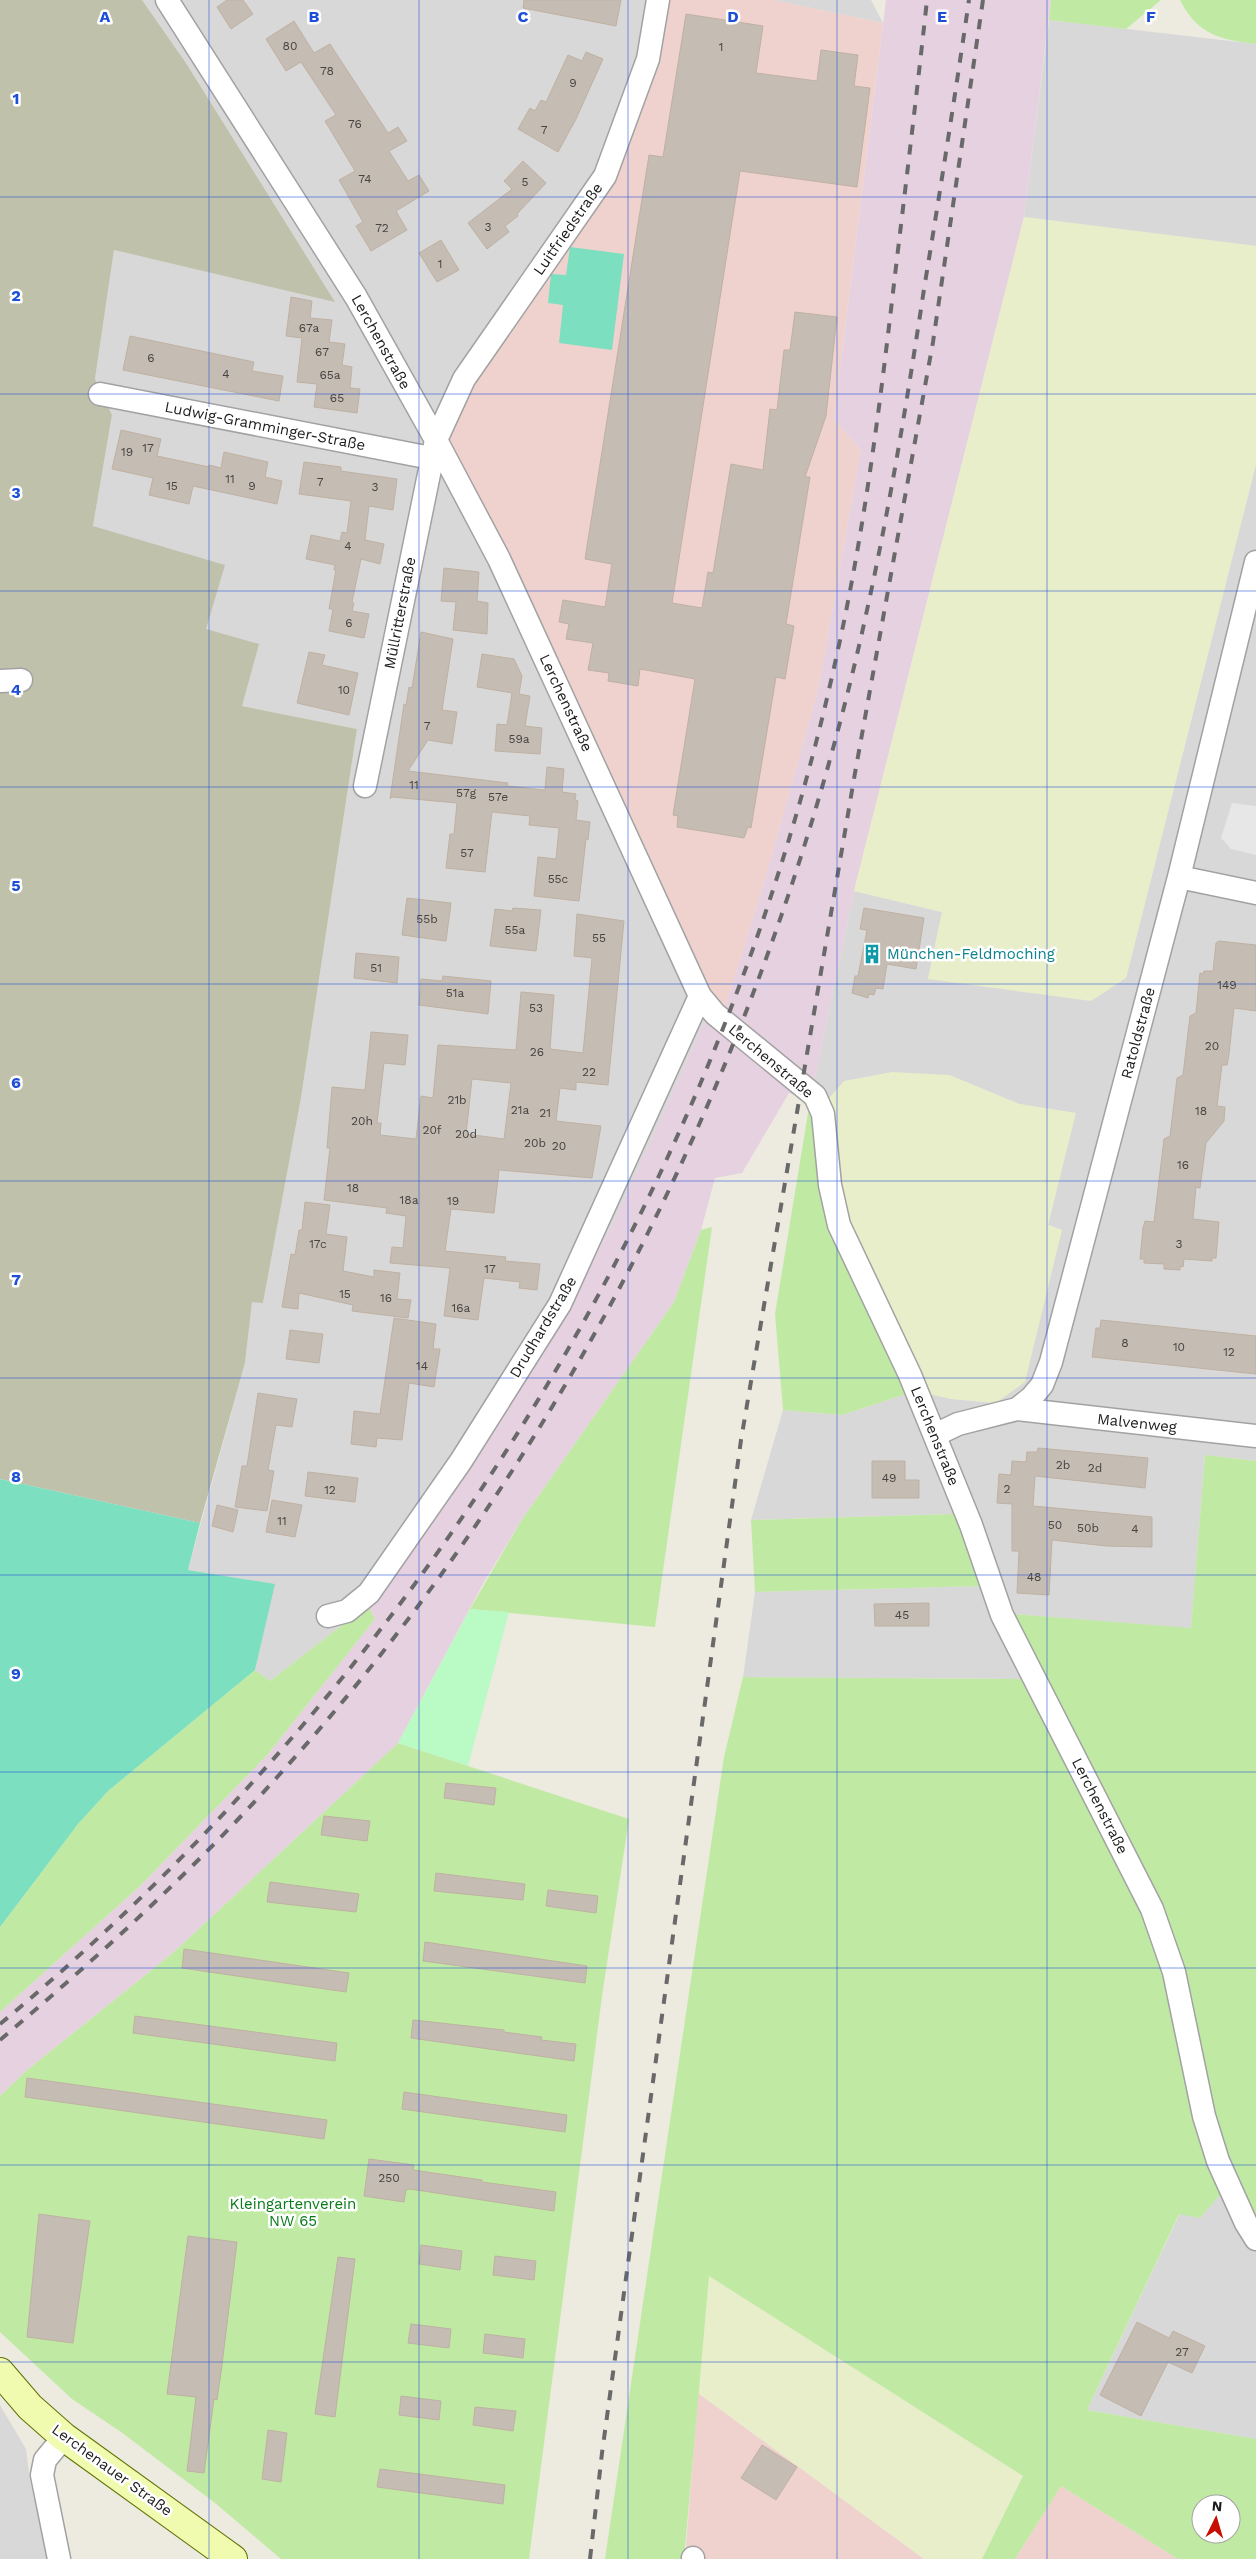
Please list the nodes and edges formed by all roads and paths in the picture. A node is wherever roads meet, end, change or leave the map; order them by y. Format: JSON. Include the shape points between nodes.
{"nodes":[{"id":1,"x":166,"y":0,"type":"edge"},
{"id":2,"x":658,"y":0,"type":"edge"},
{"id":3,"x":100,"y":394,"type":"dead end"},
{"id":4,"x":433,"y":449,"type":"junction"},
{"id":5,"x":1256,"y":562,"type":"edge"},
{"id":6,"x":365,"y":786,"type":"dead end"},
{"id":7,"x":1179,"y":877,"type":"junction"},
{"id":8,"x":1256,"y":893,"type":"edge"},
{"id":9,"x":700,"y":996,"type":"junction"},
{"id":10,"x":1018,"y":1409,"type":"junction"},
{"id":11,"x":935,"y":1435,"type":"junction"},
{"id":12,"x":1256,"y":1436,"type":"edge"},
{"id":13,"x":328,"y":1616,"type":"dead end"},
{"id":14,"x":1256,"y":2239,"type":"edge"},
{"id":15,"x":0,"y":2372,"type":"edge"},
{"id":16,"x":64,"y":2437,"type":"junction"},
{"id":17,"x":58,"y":2559,"type":"edge"},
{"id":18,"x":233,"y":2559,"type":"edge"}],
"edges":[{"from":1,"to":4,"type":"street","name":"Lerchenstraße","via":[[356,297]]},
{"from":2,"to":4,"type":"street","name":"Luitfriedstraße","via":[[648,59],[605,176],[464,379]]},
{"from":3,"to":4,"type":"street","name":"Ludwig-Gramminger-Straße"},
{"from":4,"to":6,"type":"street","name":"Müllritterstraße"},
{"from":4,"to":9,"type":"street","name":"Lerchenstraße","via":[[499,559]]},
{"from":5,"to":7,"type":"street","name":"Ratoldstraße"},
{"from":7,"to":8,"type":"street"},
{"from":7,"to":10,"type":"street","name":"Ratoldstraße","via":[[1051,1362],[1042,1385]]},
{"from":9,"to":11,"type":"street","name":"Lerchenstraße","via":[[715,1014],[815,1096],[823,1114],[830,1185],[838,1225]]},
{"from":9,"to":13,"type":"street","name":"Drudhardstraße","via":[[560,1304],[462,1461],[370,1592],[347,1611]]},
{"from":10,"to":11,"type":"street","name":"Ratoldstraße","via":[[958,1424]]},
{"from":10,"to":12,"type":"street","name":"Malvenweg"},
{"from":11,"to":14,"type":"street","name":"Lerchenstraße","via":[[1002,1615],[1152,1908],[1174,1972],[1204,2116],[1218,2161]]},
{"from":15,"to":16,"type":"main road","name":"Lerchenauer Straße","via":[[30,2407]]},
{"from":16,"to":17,"type":"street","via":[[44,2460],[42,2475]]},
{"from":16,"to":18,"type":"main road","name":"Lerchenauer Straße"}]}
